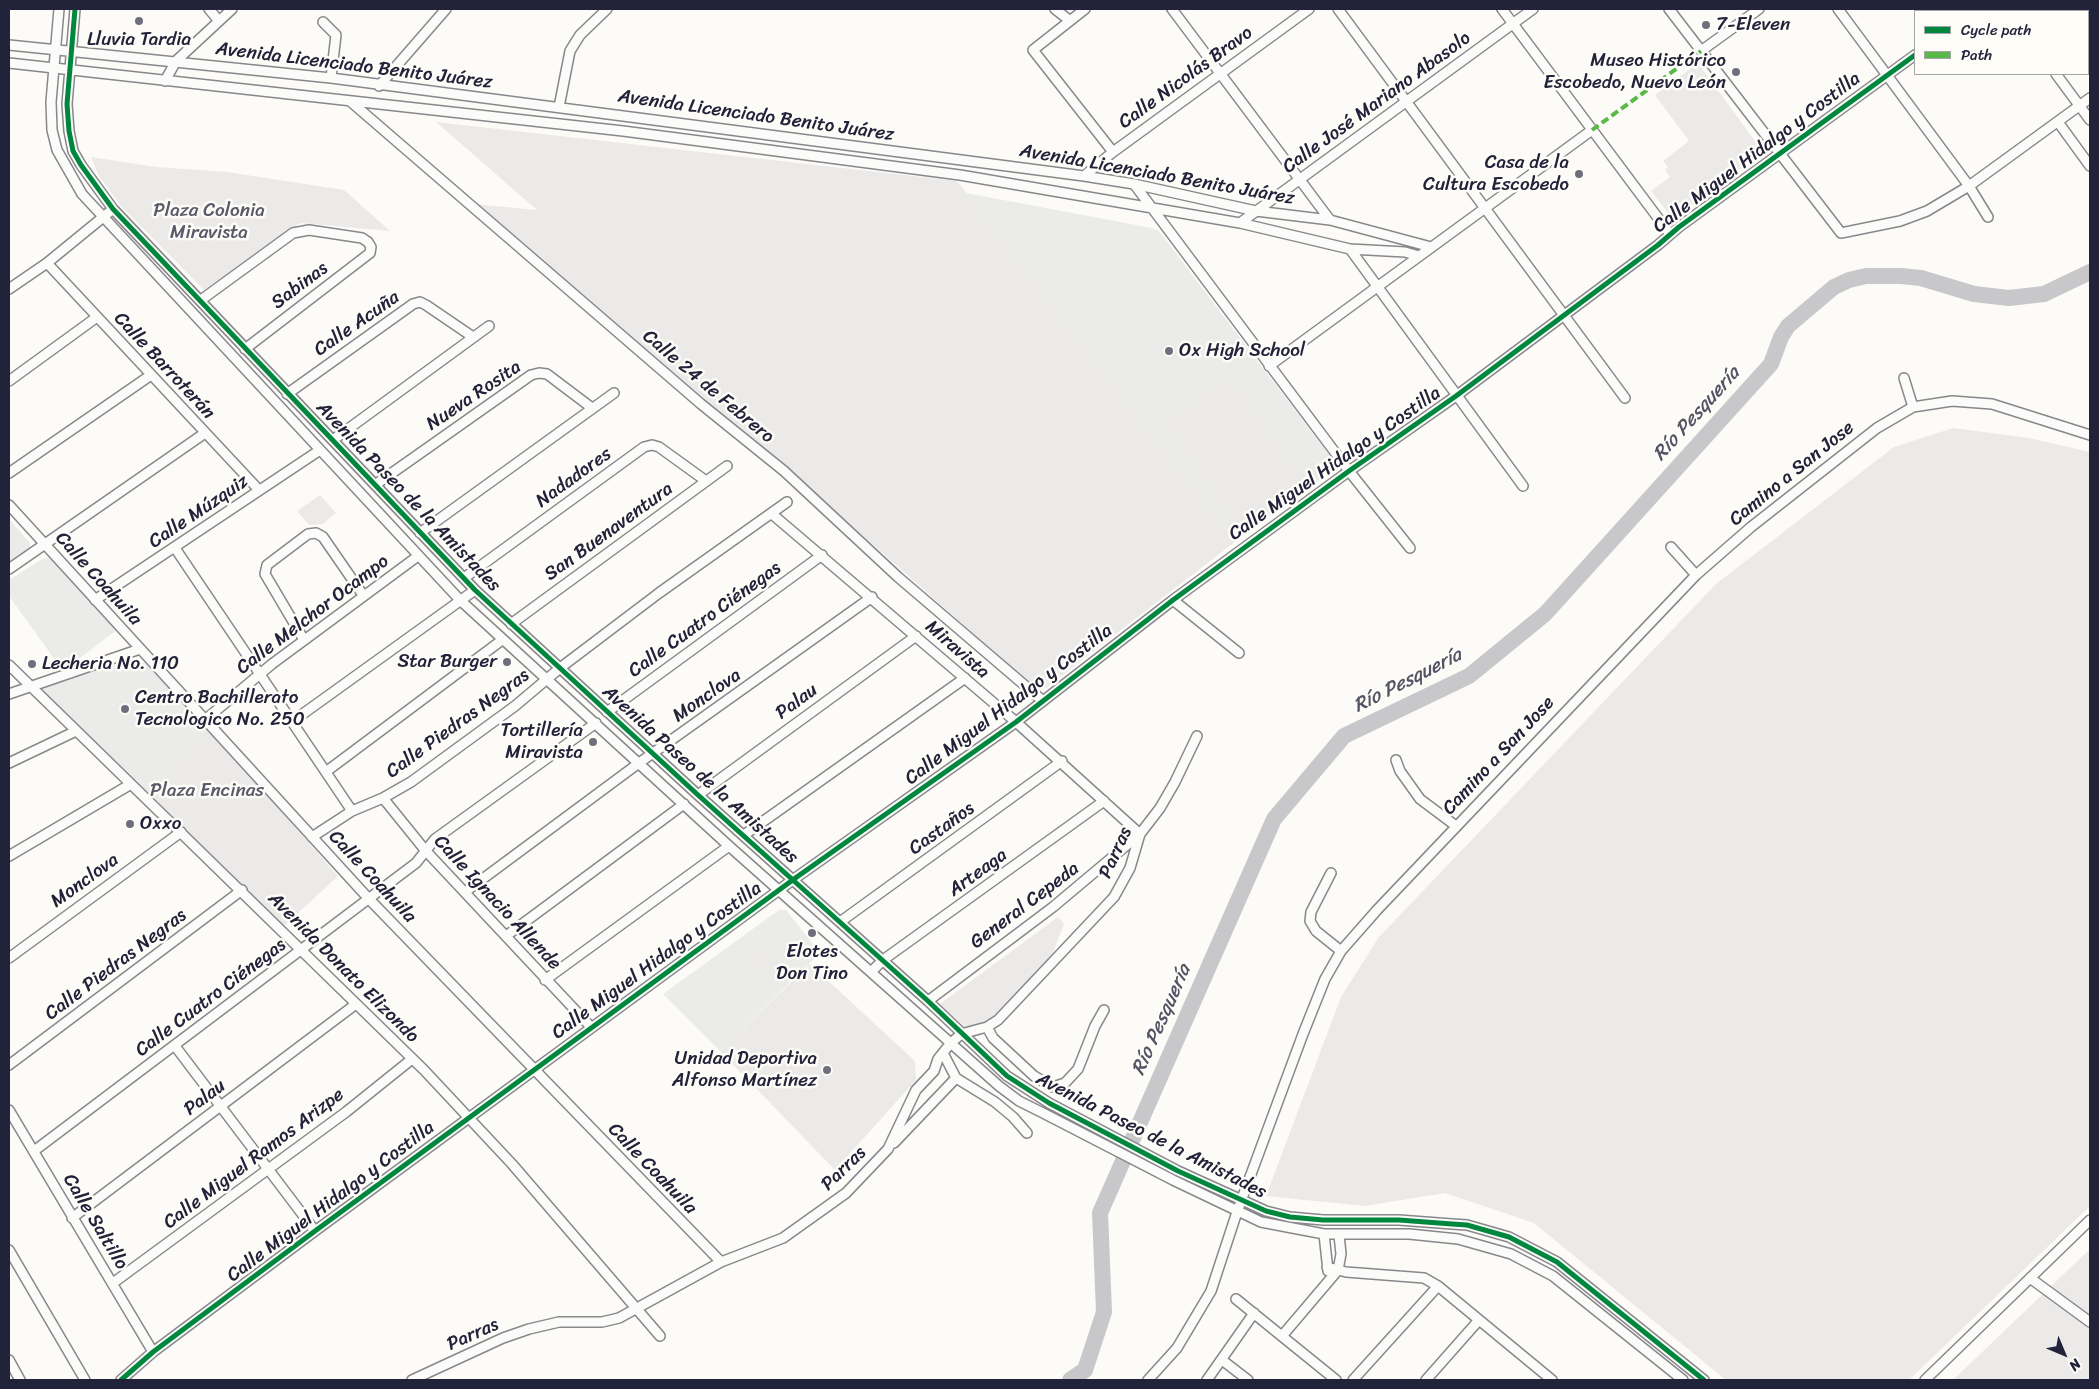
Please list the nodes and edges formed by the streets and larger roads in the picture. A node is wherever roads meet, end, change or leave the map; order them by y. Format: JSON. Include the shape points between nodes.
{"nodes":[{"id":1,"x":59,"y":9,"type":"edge"},
{"id":2,"x":74,"y":9,"type":"edge"},
{"id":3,"x":209,"y":9,"type":"edge"},
{"id":4,"x":232,"y":9,"type":"edge"},
{"id":5,"x":446,"y":9,"type":"edge"},
{"id":6,"x":607,"y":9,"type":"edge"},
{"id":7,"x":1055,"y":9,"type":"edge"},
{"id":8,"x":1085,"y":9,"type":"edge"},
{"id":9,"x":1172,"y":9,"type":"edge"},
{"id":10,"x":1309,"y":9,"type":"edge"},
{"id":11,"x":1338,"y":9,"type":"edge"},
{"id":12,"x":1502,"y":9,"type":"edge"},
{"id":13,"x":1533,"y":9,"type":"edge"},
{"id":14,"x":1668,"y":9,"type":"edge"},
{"id":15,"x":1759,"y":9,"type":"edge"},
{"id":16,"x":1838,"y":9,"type":"edge"},
{"id":17,"x":1069,"y":20,"type":"junction"},
{"id":18,"x":219,"y":21,"type":"junction"},
{"id":19,"x":324,"y":22,"type":"dead end"},
{"id":20,"x":1513,"y":24,"type":"junction"},
{"id":21,"x":9,"y":45,"type":"edge"},
{"id":22,"x":55,"y":50,"type":"junction"},
{"id":23,"x":1701,"y":51,"type":"junction"},
{"id":24,"x":70,"y":52,"type":"junction"},
{"id":25,"x":1914,"y":56,"type":"edge"},
{"id":26,"x":176,"y":61,"type":"junction"},
{"id":27,"x":9,"y":63,"type":"edge"},
{"id":28,"x":53,"y":68,"type":"junction"},
{"id":29,"x":69,"y":70,"type":"junction"},
{"id":30,"x":1219,"y":74,"type":"junction"},
{"id":31,"x":1887,"y":75,"type":"junction"},
{"id":32,"x":2057,"y":75,"type":"edge"},
{"id":33,"x":331,"y":78,"type":"junction"},
{"id":34,"x":166,"y":81,"type":"junction"},
{"id":35,"x":379,"y":86,"type":"junction"},
{"id":36,"x":2090,"y":98,"type":"edge"},
{"id":37,"x":350,"y":101,"type":"junction"},
{"id":38,"x":1405,"y":102,"type":"junction"},
{"id":39,"x":2080,"y":106,"type":"junction"},
{"id":40,"x":558,"y":107,"type":"junction"},
{"id":41,"x":624,"y":115,"type":"junction"},
{"id":42,"x":2090,"y":120,"type":"edge"},
{"id":43,"x":2058,"y":122,"type":"junction"},
{"id":44,"x":1592,"y":130,"type":"junction"},
{"id":45,"x":623,"y":131,"type":"junction"},
{"id":46,"x":1113,"y":152,"type":"junction"},
{"id":47,"x":1779,"y":154,"type":"junction"},
{"id":48,"x":2090,"y":166,"type":"edge"},
{"id":49,"x":1084,"y":176,"type":"junction"},
{"id":50,"x":1299,"y":180,"type":"junction"},
{"id":51,"x":1134,"y":184,"type":"junction"},
{"id":52,"x":1969,"y":186,"type":"junction"},
{"id":53,"x":113,"y":208,"type":"junction"},
{"id":54,"x":1152,"y":209,"type":"junction"},
{"id":55,"x":1484,"y":210,"type":"junction"},
{"id":56,"x":1256,"y":211,"type":"junction"},
{"id":57,"x":102,"y":217,"type":"junction"},
{"id":58,"x":1988,"y":217,"type":"dead end"},
{"id":59,"x":1330,"y":220,"type":"junction"},
{"id":60,"x":1240,"y":223,"type":"junction"},
{"id":61,"x":1670,"y":234,"type":"junction"},
{"id":62,"x":1431,"y":247,"type":"junction"},
{"id":63,"x":1350,"y":249,"type":"junction"},
{"id":64,"x":1419,"y":256,"type":"junction"},
{"id":65,"x":47,"y":263,"type":"junction"},
{"id":66,"x":1377,"y":287,"type":"junction"},
{"id":67,"x":9,"y":289,"type":"edge"},
{"id":68,"x":202,"y":300,"type":"junction"},
{"id":69,"x":1564,"y":316,"type":"junction"},
{"id":70,"x":97,"y":318,"type":"junction"},
{"id":71,"x":489,"y":326,"type":"dead end"},
{"id":72,"x":231,"y":334,"type":"junction"},
{"id":73,"x":473,"y":337,"type":"junction"},
{"id":74,"x":221,"y":345,"type":"junction"},
{"id":75,"x":245,"y":348,"type":"junction"},
{"id":76,"x":1269,"y":366,"type":"junction"},
{"id":77,"x":150,"y":375,"type":"junction"},
{"id":78,"x":1904,"y":378,"type":"dead end"},
{"id":79,"x":9,"y":381,"type":"edge"},
{"id":80,"x":614,"y":393,"type":"dead end"},
{"id":81,"x":287,"y":394,"type":"junction"},
{"id":82,"x":1456,"y":396,"type":"junction"},
{"id":83,"x":1625,"y":398,"type":"dead end"},
{"id":84,"x":1914,"y":407,"type":"junction"},
{"id":85,"x":592,"y":408,"type":"junction"},
{"id":86,"x":313,"y":420,"type":"junction"},
{"id":87,"x":303,"y":431,"type":"junction"},
{"id":88,"x":205,"y":433,"type":"junction"},
{"id":89,"x":2090,"y":434,"type":"edge"},
{"id":90,"x":333,"y":440,"type":"junction"},
{"id":91,"x":320,"y":450,"type":"junction"},
{"id":92,"x":727,"y":466,"type":"dead end"},
{"id":93,"x":1349,"y":471,"type":"junction"},
{"id":94,"x":9,"y":474,"type":"edge"},
{"id":95,"x":706,"y":481,"type":"junction"},
{"id":96,"x":375,"y":485,"type":"junction"},
{"id":97,"x":1523,"y":486,"type":"dead end"},
{"id":98,"x":259,"y":490,"type":"junction"},
{"id":99,"x":787,"y":502,"type":"dead end"},
{"id":100,"x":9,"y":505,"type":"edge"},
{"id":101,"x":394,"y":506,"type":"junction"},
{"id":102,"x":772,"y":514,"type":"junction"},
{"id":103,"x":380,"y":516,"type":"junction"},
{"id":104,"x":420,"y":533,"type":"junction"},
{"id":105,"x":45,"y":544,"type":"junction"},
{"id":106,"x":1671,"y":547,"type":"dead end"},
{"id":107,"x":174,"y":548,"type":"junction"},
{"id":108,"x":1410,"y":548,"type":"dead end"},
{"id":109,"x":822,"y":555,"type":"junction"},
{"id":110,"x":418,"y":556,"type":"junction"},
{"id":111,"x":9,"y":569,"type":"edge"},
{"id":112,"x":1696,"y":575,"type":"junction"},
{"id":113,"x":464,"y":578,"type":"junction"},
{"id":114,"x":475,"y":590,"type":"junction"},
{"id":115,"x":362,"y":595,"type":"junction"},
{"id":116,"x":872,"y":597,"type":"junction"},
{"id":117,"x":95,"y":600,"type":"junction"},
{"id":118,"x":460,"y":600,"type":"junction"},
{"id":119,"x":1173,"y":600,"type":"junction"},
{"id":120,"x":511,"y":624,"type":"junction"},
{"id":121,"x":916,"y":636,"type":"junction"},
{"id":122,"x":304,"y":640,"type":"junction"},
{"id":123,"x":502,"y":640,"type":"junction"},
{"id":124,"x":140,"y":649,"type":"junction"},
{"id":125,"x":1239,"y":653,"type":"dead end"},
{"id":126,"x":9,"y":665,"type":"edge"},
{"id":127,"x":560,"y":668,"type":"junction"},
{"id":128,"x":261,"y":674,"type":"junction"},
{"id":129,"x":965,"y":678,"type":"junction"},
{"id":130,"x":546,"y":679,"type":"junction"},
{"id":131,"x":31,"y":688,"type":"junction"},
{"id":132,"x":9,"y":694,"type":"edge"},
{"id":133,"x":1043,"y":701,"type":"junction"},
{"id":134,"x":607,"y":712,"type":"junction"},
{"id":135,"x":206,"y":719,"type":"junction"},
{"id":136,"x":293,"y":721,"type":"junction"},
{"id":137,"x":1016,"y":722,"type":"junction"},
{"id":138,"x":596,"y":723,"type":"junction"},
{"id":139,"x":76,"y":731,"type":"junction"},
{"id":140,"x":1197,"y":736,"type":"dead end"},
{"id":141,"x":653,"y":754,"type":"junction"},
{"id":142,"x":1396,"y":760,"type":"dead end"},
{"id":143,"x":1062,"y":762,"type":"junction"},
{"id":144,"x":9,"y":763,"type":"edge"},
{"id":145,"x":639,"y":763,"type":"junction"},
{"id":146,"x":326,"y":771,"type":"junction"},
{"id":147,"x":131,"y":784,"type":"junction"},
{"id":148,"x":698,"y":795,"type":"junction"},
{"id":149,"x":383,"y":798,"type":"junction"},
{"id":150,"x":1104,"y":801,"type":"junction"},
{"id":151,"x":684,"y":804,"type":"junction"},
{"id":152,"x":352,"y":811,"type":"junction"},
{"id":153,"x":1456,"y":826,"type":"junction"},
{"id":154,"x":181,"y":832,"type":"junction"},
{"id":155,"x":1140,"y":834,"type":"junction"},
{"id":156,"x":744,"y":835,"type":"junction"},
{"id":157,"x":312,"y":837,"type":"junction"},
{"id":158,"x":729,"y":846,"type":"junction"},
{"id":159,"x":425,"y":850,"type":"junction"},
{"id":160,"x":9,"y":856,"type":"edge"},
{"id":161,"x":1331,"y":873,"type":"dead end"},
{"id":162,"x":794,"y":880,"type":"junction"},
{"id":163,"x":242,"y":890,"type":"junction"},
{"id":164,"x":780,"y":890,"type":"junction"},
{"id":165,"x":465,"y":892,"type":"junction"},
{"id":166,"x":369,"y":899,"type":"junction"},
{"id":167,"x":840,"y":922,"type":"junction"},
{"id":168,"x":506,"y":936,"type":"junction"},
{"id":169,"x":302,"y":950,"type":"junction"},
{"id":170,"x":1341,"y":951,"type":"junction"},
{"id":171,"x":9,"y":958,"type":"edge"},
{"id":172,"x":883,"y":960,"type":"junction"},
{"id":173,"x":871,"y":972,"type":"junction"},
{"id":174,"x":546,"y":980,"type":"junction"},
{"id":175,"x":928,"y":1001,"type":"junction"},
{"id":176,"x":356,"y":1004,"type":"junction"},
{"id":177,"x":1104,"y":1010,"type":"dead end"},
{"id":178,"x":987,"y":1026,"type":"junction"},
{"id":179,"x":591,"y":1027,"type":"junction"},
{"id":180,"x":961,"y":1034,"type":"junction"},
{"id":181,"x":950,"y":1044,"type":"junction"},
{"id":182,"x":175,"y":1046,"type":"junction"},
{"id":183,"x":943,"y":1052,"type":"junction"},
{"id":184,"x":412,"y":1059,"type":"junction"},
{"id":185,"x":9,"y":1065,"type":"edge"},
{"id":186,"x":534,"y":1070,"type":"junction"},
{"id":187,"x":956,"y":1078,"type":"junction"},
{"id":188,"x":222,"y":1106,"type":"junction"},
{"id":189,"x":9,"y":1110,"type":"edge"},
{"id":190,"x":469,"y":1118,"type":"junction"},
{"id":191,"x":1027,"y":1133,"type":"dead end"},
{"id":192,"x":888,"y":1149,"type":"junction"},
{"id":193,"x":34,"y":1151,"type":"junction"},
{"id":194,"x":268,"y":1168,"type":"junction"},
{"id":195,"x":1242,"y":1200,"type":"junction"},
{"id":196,"x":1237,"y":1212,"type":"junction"},
{"id":197,"x":72,"y":1218,"type":"junction"},
{"id":198,"x":2090,"y":1220,"type":"edge"},
{"id":199,"x":314,"y":1231,"type":"junction"},
{"id":200,"x":1324,"y":1234,"type":"junction"},
{"id":201,"x":1339,"y":1235,"type":"junction"},
{"id":202,"x":9,"y":1250,"type":"edge"},
{"id":203,"x":721,"y":1262,"type":"junction"},
{"id":204,"x":1327,"y":1267,"type":"junction"},
{"id":205,"x":1338,"y":1270,"type":"junction"},
{"id":206,"x":2030,"y":1278,"type":"junction"},
{"id":207,"x":1330,"y":1281,"type":"junction"},
{"id":208,"x":113,"y":1283,"type":"junction"},
{"id":209,"x":1438,"y":1286,"type":"junction"},
{"id":210,"x":1236,"y":1298,"type":"dead end"},
{"id":211,"x":638,"y":1309,"type":"junction"},
{"id":212,"x":1254,"y":1313,"type":"junction"},
{"id":213,"x":1479,"y":1320,"type":"junction"},
{"id":214,"x":2090,"y":1322,"type":"edge"},
{"id":215,"x":660,"y":1336,"type":"dead end"},
{"id":216,"x":1282,"y":1336,"type":"junction"},
{"id":217,"x":153,"y":1352,"type":"junction"},
{"id":218,"x":9,"y":1360,"type":"edge"},
{"id":219,"x":1222,"y":1360,"type":"junction"},
{"id":220,"x":20,"y":1380,"type":"edge"},
{"id":221,"x":85,"y":1380,"type":"edge"},
{"id":222,"x":121,"y":1380,"type":"edge"},
{"id":223,"x":412,"y":1380,"type":"edge"},
{"id":224,"x":1148,"y":1380,"type":"edge"},
{"id":225,"x":1206,"y":1380,"type":"edge"},
{"id":226,"x":1248,"y":1380,"type":"edge"},
{"id":227,"x":1336,"y":1380,"type":"edge"},
{"id":228,"x":1354,"y":1380,"type":"edge"},
{"id":229,"x":1426,"y":1380,"type":"edge"},
{"id":230,"x":1552,"y":1380,"type":"edge"},
{"id":231,"x":1684,"y":1380,"type":"edge"},
{"id":232,"x":1704,"y":1380,"type":"edge"},
{"id":233,"x":1925,"y":1380,"type":"edge"}],
"edges":[{"from":1,"to":22,"type":"street","name":"Avenida Paseo de la Amistades"},
{"from":2,"to":24,"type":"street","name":"Avenida Paseo de la Amistades"},
{"from":3,"to":18,"type":"street"},
{"from":4,"to":18,"type":"street"},
{"from":5,"to":35,"type":"street"},
{"from":6,"to":40,"type":"street","via":[[580,35],[570,51]]},
{"from":7,"to":17,"type":"street"},
{"from":8,"to":17,"type":"street"},
{"from":9,"to":30,"type":"street"},
{"from":10,"to":30,"type":"street","name":"Calle Nicolás Bravo"},
{"from":11,"to":38,"type":"street"},
{"from":12,"to":20,"type":"street"},
{"from":13,"to":20,"type":"street","name":"Calle José Mariano Abasolo"},
{"from":14,"to":23,"type":"street"},
{"from":15,"to":23,"type":"street"},
{"from":16,"to":31,"type":"street"},
{"from":17,"to":46,"type":"street","via":[[1035,47],[1034,52]]},
{"from":18,"to":26,"type":"street"},
{"from":19,"to":33,"type":"street","via":[[336,34]]},
{"from":20,"to":38,"type":"street","name":"Calle José Mariano Abasolo"},
{"from":20,"to":44,"type":"street"},
{"from":21,"to":22,"type":"street","name":"Avenida Licenciado Benito Juárez"},
{"from":22,"to":24,"type":"street","name":"Avenida Licenciado Benito Juárez"},
{"from":22,"to":28,"type":"street","name":"Avenida Paseo de la Amistades"},
{"from":23,"to":47,"type":"street"},
{"from":24,"to":26,"type":"street","name":"Avenida Licenciado Benito Juárez"},
{"from":24,"to":29,"type":"street","name":"Avenida Paseo de la Amistades"},
{"from":25,"to":31,"type":"street","name":"Calle Miguel Hidalgo y Costilla"},
{"from":26,"to":33,"type":"street","name":"Avenida Licenciado Benito Juárez"},
{"from":26,"to":34,"type":"street"},
{"from":27,"to":28,"type":"street","name":"Avenida Licenciado Benito Juárez"},
{"from":28,"to":29,"type":"street","name":"Avenida Licenciado Benito Juárez"},
{"from":28,"to":57,"type":"street","name":"Avenida Paseo de la Amistades","via":[[52,130],[57,150],[82,194]]},
{"from":29,"to":34,"type":"street","name":"Avenida Licenciado Benito Juárez"},
{"from":29,"to":53,"type":"street","name":"Avenida Paseo de la Amistades","via":[[67,104],[74,151],[92,183]]},
{"from":30,"to":46,"type":"street","name":"Calle Nicolás Bravo"},
{"from":30,"to":50,"type":"street"},
{"from":31,"to":47,"type":"street","name":"Calle Miguel Hidalgo y Costilla"},
{"from":31,"to":52,"type":"street"},
{"from":32,"to":39,"type":"street"},
{"from":33,"to":35,"type":"street","name":"Avenida Licenciado Benito Juárez"},
{"from":34,"to":37,"type":"street","name":"Avenida Licenciado Benito Juárez"},
{"from":35,"to":40,"type":"street","name":"Avenida Licenciado Benito Juárez"},
{"from":36,"to":39,"type":"street"},
{"from":37,"to":45,"type":"street","name":"Avenida Licenciado Benito Juárez"},
{"from":37,"to":133,"type":"street","name":"Calle 24 de Febrero","via":[[701,404],[784,470],[898,577]]},
{"from":38,"to":50,"type":"street","name":"Calle José Mariano Abasolo"},
{"from":38,"to":55,"type":"street"},
{"from":39,"to":42,"type":"street"},
{"from":39,"to":43,"type":"street"},
{"from":40,"to":41,"type":"street","name":"Avenida Licenciado Benito Juárez"},
{"from":41,"to":45,"type":"street"},
{"from":41,"to":49,"type":"street","name":"Avenida Licenciado Benito Juárez"},
{"from":43,"to":48,"type":"street"},
{"from":43,"to":52,"type":"street"},
{"from":44,"to":55,"type":"street"},
{"from":44,"to":61,"type":"street"},
{"from":45,"to":54,"type":"street","name":"Avenida Licenciado Benito Juárez","via":[[960,175]]},
{"from":46,"to":49,"type":"street","name":"Calle Nicolás Bravo"},
{"from":47,"to":52,"type":"street","via":[[1841,233],[1900,221]]},
{"from":47,"to":61,"type":"street","name":"Calle Miguel Hidalgo y Costilla"},
{"from":49,"to":51,"type":"street","name":"Avenida Licenciado Benito Juárez"},
{"from":50,"to":56,"type":"street","name":"Calle José Mariano Abasolo"},
{"from":50,"to":59,"type":"street"},
{"from":51,"to":54,"type":"street"},
{"from":51,"to":56,"type":"street","name":"Avenida Licenciado Benito Juárez"},
{"from":52,"to":58,"type":"street"},
{"from":53,"to":57,"type":"street"},
{"from":53,"to":68,"type":"street","name":"Avenida Paseo de la Amistades"},
{"from":54,"to":60,"type":"street","name":"Avenida Licenciado Benito Juárez"},
{"from":54,"to":76,"type":"street"},
{"from":55,"to":62,"type":"street"},
{"from":55,"to":69,"type":"street"},
{"from":56,"to":59,"type":"street","name":"Avenida Licenciado Benito Juárez"},
{"from":56,"to":60,"type":"street","name":"Calle José Mariano Abasolo"},
{"from":57,"to":65,"type":"street"},
{"from":57,"to":74,"type":"street","name":"Avenida Paseo de la Amistades"},
{"from":59,"to":62,"type":"street","name":"Avenida Licenciado Benito Juárez"},
{"from":60,"to":63,"type":"street","name":"Avenida Licenciado Benito Juárez"},
{"from":61,"to":69,"type":"street","name":"Calle Miguel Hidalgo y Costilla"},
{"from":62,"to":64,"type":"street"},
{"from":63,"to":64,"type":"street","name":"Avenida Licenciado Benito Juárez","via":[[1405,252]]},
{"from":63,"to":66,"type":"street"},
{"from":64,"to":66,"type":"street"},
{"from":65,"to":67,"type":"street"},
{"from":65,"to":70,"type":"street","name":"Calle Barroterán"},
{"from":66,"to":76,"type":"street"},
{"from":66,"to":82,"type":"street"},
{"from":68,"to":72,"type":"street","name":"Avenida Paseo de la Amistades"},
{"from":68,"to":75,"type":"street","name":"Sabinas","via":[[292,233],[309,230],[362,238],[371,247],[370,253]]},
{"from":69,"to":82,"type":"street","name":"Calle Miguel Hidalgo y Costilla"},
{"from":69,"to":83,"type":"street"},
{"from":70,"to":77,"type":"street","name":"Calle Barroterán"},
{"from":70,"to":79,"type":"street"},
{"from":71,"to":73,"type":"street"},
{"from":72,"to":74,"type":"street"},
{"from":72,"to":75,"type":"street","name":"Avenida Paseo de la Amistades"},
{"from":73,"to":81,"type":"street","name":"Calle Acuña","via":[[426,304],[412,304]]},
{"from":73,"to":90,"type":"street"},
{"from":74,"to":87,"type":"street","name":"Avenida Paseo de la Amistades"},
{"from":75,"to":81,"type":"street","name":"Avenida Paseo de la Amistades"},
{"from":76,"to":93,"type":"street"},
{"from":77,"to":88,"type":"street","name":"Calle Barroterán"},
{"from":77,"to":94,"type":"street"},
{"from":78,"to":84,"type":"street"},
{"from":80,"to":85,"type":"street"},
{"from":81,"to":86,"type":"street","name":"Avenida Paseo de la Amistades"},
{"from":82,"to":93,"type":"street","name":"Calle Miguel Hidalgo y Costilla"},
{"from":82,"to":97,"type":"street"},
{"from":84,"to":89,"type":"street","name":"Camino a San Jose","via":[[1952,401],[1992,404]]},
{"from":84,"to":112,"type":"street","name":"Camino a San Jose","via":[[1877,428],[1751,527]]},
{"from":85,"to":96,"type":"street","name":"Nueva Rosita","via":[[547,374],[531,375]]},
{"from":85,"to":104,"type":"street"},
{"from":86,"to":87,"type":"street"},
{"from":86,"to":90,"type":"street","name":"Avenida Paseo de la Amistades"},
{"from":87,"to":91,"type":"street","name":"Avenida Paseo de la Amistades"},
{"from":88,"to":98,"type":"street","name":"Calle Barroterán"},
{"from":88,"to":105,"type":"street"},
{"from":90,"to":96,"type":"street","name":"Avenida Paseo de la Amistades"},
{"from":91,"to":98,"type":"street","name":"Calle Múzquiz"},
{"from":91,"to":103,"type":"street","name":"Avenida Paseo de la Amistades"},
{"from":92,"to":95,"type":"street","name":"San Buenaventura"},
{"from":93,"to":108,"type":"street"},
{"from":93,"to":119,"type":"street","name":"Calle Miguel Hidalgo y Costilla"},
{"from":95,"to":113,"type":"street","name":"Nadadores","via":[[659,447],[644,447]]},
{"from":95,"to":120,"type":"street","name":"San Buenaventura"},
{"from":96,"to":101,"type":"street","name":"Avenida Paseo de la Amistades"},
{"from":98,"to":107,"type":"street","name":"Calle Múzquiz"},
{"from":99,"to":102,"type":"street","name":"Calle Piedras Negras"},
{"from":100,"to":105,"type":"street","name":"Calle Coahuila"},
{"from":101,"to":103,"type":"street"},
{"from":101,"to":104,"type":"street","name":"Avenida Paseo de la Amistades"},
{"from":102,"to":109,"type":"street","name":"Miravista"},
{"from":102,"to":127,"type":"street","name":"Calle Piedras Negras","via":[[659,592]]},
{"from":103,"to":110,"type":"street","name":"Avenida Paseo de la Amistades"},
{"from":104,"to":113,"type":"street","name":"Avenida Paseo de la Amistades"},
{"from":105,"to":111,"type":"street"},
{"from":105,"to":117,"type":"street","name":"Calle Coahuila"},
{"from":106,"to":112,"type":"street"},
{"from":107,"to":117,"type":"street","name":"Calle Múzquiz"},
{"from":107,"to":128,"type":"street"},
{"from":109,"to":116,"type":"street","name":"Miravista"},
{"from":109,"to":134,"type":"street","name":"Calle Cuatro Ciénegas"},
{"from":110,"to":115,"type":"street","name":"Calle Melchor Ocampo"},
{"from":110,"to":118,"type":"street","name":"Avenida Paseo de la Amistades"},
{"from":112,"to":153,"type":"street","name":"Camino a San Jose"},
{"from":113,"to":114,"type":"street","name":"Avenida Paseo de la Amistades"},
{"from":114,"to":118,"type":"street"},
{"from":114,"to":120,"type":"street","name":"Avenida Paseo de la Amistades"},
{"from":115,"to":122,"type":"street","name":"Calle Melchor Ocampo"},
{"from":115,"to":122,"type":"street","via":[[323,536],[316,533],[308,534],[267,565],[265,574]]},
{"from":116,"to":121,"type":"street","name":"Miravista"},
{"from":116,"to":141,"type":"street","name":"Monclova"},
{"from":117,"to":124,"type":"street","name":"Calle Coahuila"},
{"from":118,"to":123,"type":"street","name":"Avenida Paseo de la Amistades"},
{"from":118,"to":136,"type":"street"},
{"from":119,"to":125,"type":"street"},
{"from":119,"to":133,"type":"street","name":"Calle Miguel Hidalgo y Costilla"},
{"from":120,"to":127,"type":"street","name":"Avenida Paseo de la Amistades"},
{"from":121,"to":129,"type":"street","name":"Miravista"},
{"from":121,"to":148,"type":"street","name":"Palau"},
{"from":122,"to":128,"type":"street","name":"Calle Melchor Ocampo"},
{"from":123,"to":130,"type":"street","name":"Avenida Paseo de la Amistades"},
{"from":123,"to":146,"type":"street"},
{"from":124,"to":131,"type":"street"},
{"from":124,"to":135,"type":"street","name":"Calle Coahuila"},
{"from":126,"to":131,"type":"street","name":"Avenida Donato Elizondo"},
{"from":127,"to":130,"type":"street","name":"Calle Piedras Negras"},
{"from":127,"to":134,"type":"street","name":"Avenida Paseo de la Amistades"},
{"from":128,"to":135,"type":"street","name":"Calle Melchor Ocampo"},
{"from":128,"to":136,"type":"street"},
{"from":129,"to":137,"type":"street","name":"Miravista"},
{"from":129,"to":156,"type":"street"},
{"from":130,"to":138,"type":"street","name":"Avenida Paseo de la Amistades"},
{"from":130,"to":149,"type":"street","name":"Calle Piedras Negras","via":[[465,743]]},
{"from":131,"to":132,"type":"street"},
{"from":131,"to":139,"type":"street","name":"Avenida Donato Elizondo"},
{"from":133,"to":137,"type":"street","name":"Calle Miguel Hidalgo y Costilla"},
{"from":134,"to":141,"type":"street","name":"Avenida Paseo de la Amistades"},
{"from":135,"to":157,"type":"street","name":"Calle Coahuila"},
{"from":136,"to":146,"type":"street"},
{"from":137,"to":143,"type":"street","name":"Miravista"},
{"from":137,"to":162,"type":"street","name":"Calle Miguel Hidalgo y Costilla"},
{"from":138,"to":145,"type":"street","name":"Avenida Paseo de la Amistades"},
{"from":138,"to":159,"type":"street","name":"Calle Cuatro Ciénegas","via":[[435,839]]},
{"from":139,"to":144,"type":"street"},
{"from":139,"to":147,"type":"street","name":"Avenida Donato Elizondo"},
{"from":140,"to":155,"type":"street","name":"Parras","via":[[1160,808]]},
{"from":141,"to":145,"type":"street","name":"Monclova"},
{"from":141,"to":148,"type":"street","name":"Avenida Paseo de la Amistades"},
{"from":142,"to":153,"type":"street","via":[[1400,772],[1420,799]]},
{"from":143,"to":150,"type":"street","name":"Miravista"},
{"from":143,"to":167,"type":"street","name":"Castaños"},
{"from":145,"to":151,"type":"street","name":"Avenida Paseo de la Amistades"},
{"from":145,"to":165,"type":"street","name":"Monclova"},
{"from":146,"to":152,"type":"street"},
{"from":147,"to":154,"type":"street","name":"Avenida Donato Elizondo"},
{"from":147,"to":160,"type":"street"},
{"from":148,"to":156,"type":"street","name":"Avenida Paseo de la Amistades"},
{"from":149,"to":152,"type":"street","name":"Calle Piedras Negras"},
{"from":149,"to":159,"type":"street","name":"Calle Ignacio Allende"},
{"from":150,"to":155,"type":"street","name":"Miravista"},
{"from":150,"to":172,"type":"street","name":"Arteaga"},
{"from":151,"to":158,"type":"street","name":"Avenida Paseo de la Amistades"},
{"from":151,"to":168,"type":"street"},
{"from":152,"to":157,"type":"street","name":"Calle Piedras Negras"},
{"from":153,"to":170,"type":"street","name":"Camino a San Jose"},
{"from":154,"to":163,"type":"street","name":"Avenida Donato Elizondo"},
{"from":154,"to":171,"type":"street","name":"Monclova"},
{"from":155,"to":175,"type":"street","name":"General Cepeda","via":[[1053,907]]},
{"from":155,"to":178,"type":"street","name":"Parras","via":[[1130,868],[1114,897],[1010,1009]]},
{"from":156,"to":162,"type":"street","name":"Avenida Paseo de la Amistades"},
{"from":157,"to":166,"type":"street","name":"Calle Coahuila"},
{"from":158,"to":164,"type":"street","name":"Avenida Paseo de la Amistades"},
{"from":158,"to":174,"type":"street"},
{"from":159,"to":165,"type":"street","name":"Calle Ignacio Allende"},
{"from":159,"to":166,"type":"street","name":"Calle Cuatro Ciénegas","via":[[416,862]]},
{"from":161,"to":170,"type":"street","via":[[1310,920],[1316,931]]},
{"from":162,"to":164,"type":"street","name":"Calle Miguel Hidalgo y Costilla"},
{"from":162,"to":167,"type":"street","name":"Avenida Paseo de la Amistades"},
{"from":163,"to":169,"type":"street","name":"Avenida Donato Elizondo"},
{"from":163,"to":185,"type":"street","name":"Calle Piedras Negras"},
{"from":164,"to":173,"type":"street","name":"Avenida Paseo de la Amistades"},
{"from":164,"to":179,"type":"street","name":"Calle Miguel Hidalgo y Costilla"},
{"from":165,"to":168,"type":"street","name":"Calle Ignacio Allende"},
{"from":166,"to":169,"type":"street","name":"Calle Cuatro Ciénegas"},
{"from":166,"to":186,"type":"street","name":"Calle Coahuila"},
{"from":167,"to":172,"type":"street","name":"Avenida Paseo de la Amistades"},
{"from":168,"to":174,"type":"street","name":"Calle Ignacio Allende"},
{"from":169,"to":176,"type":"street","name":"Avenida Donato Elizondo"},
{"from":169,"to":182,"type":"street","name":"Calle Cuatro Ciénegas"},
{"from":170,"to":195,"type":"street","name":"Camino a San Jose","via":[[1314,1006]]},
{"from":172,"to":173,"type":"street","name":"Arteaga"},
{"from":172,"to":175,"type":"street","name":"Avenida Paseo de la Amistades"},
{"from":173,"to":181,"type":"street","name":"Avenida Paseo de la Amistades"},
{"from":174,"to":179,"type":"street","name":"Calle Ignacio Allende"},
{"from":175,"to":180,"type":"street","name":"Avenida Paseo de la Amistades"},
{"from":176,"to":184,"type":"street","name":"Avenida Donato Elizondo"},
{"from":176,"to":188,"type":"street","name":"Palau"},
{"from":177,"to":178,"type":"street","via":[[1078,1068],[1065,1083],[1053,1087],[1034,1076],[993,1038]]},
{"from":178,"to":180,"type":"street","name":"Parras"},
{"from":179,"to":186,"type":"street","name":"Calle Miguel Hidalgo y Costilla"},
{"from":180,"to":181,"type":"street","name":"Parras"},
{"from":180,"to":195,"type":"street","name":"Avenida Paseo de la Amistades","via":[[1007,1076],[1049,1104],[1178,1171]]},
{"from":181,"to":183,"type":"street","name":"Parras"},
{"from":181,"to":196,"type":"street","name":"Avenida Paseo de la Amistades","via":[[1019,1100]]},
{"from":182,"to":188,"type":"street"},
{"from":182,"to":193,"type":"street","name":"Calle Cuatro Ciénegas"},
{"from":183,"to":187,"type":"street"},
{"from":183,"to":192,"type":"street","name":"Parras","via":[[934,1071],[916,1090]]},
{"from":184,"to":190,"type":"street","name":"Avenida Donato Elizondo"},
{"from":184,"to":194,"type":"street","name":"Calle Miguel Ramos Arizpe"},
{"from":186,"to":190,"type":"street","name":"Calle Miguel Hidalgo y Costilla"},
{"from":186,"to":203,"type":"street","name":"Calle Coahuila"},
{"from":187,"to":191,"type":"street","via":[[995,1102]]},
{"from":187,"to":192,"type":"street"},
{"from":188,"to":194,"type":"street"},
{"from":188,"to":197,"type":"street","name":"Palau"},
{"from":189,"to":193,"type":"street","name":"Calle Saltillo"},
{"from":190,"to":199,"type":"street","name":"Calle Miguel Hidalgo y Costilla"},
{"from":190,"to":211,"type":"street","name":"Avenida Donato Elizondo"},
{"from":192,"to":203,"type":"street","name":"Parras","via":[[846,1193],[802,1225],[773,1244]]},
{"from":193,"to":197,"type":"street","name":"Calle Saltillo"},
{"from":194,"to":199,"type":"street"},
{"from":194,"to":208,"type":"street","name":"Calle Miguel Ramos Arizpe"},
{"from":195,"to":196,"type":"street","name":"Camino a San Jose"},
{"from":195,"to":232,"type":"street","name":"Avenida Paseo de la Amistades","via":[[1290,1217],[1467,1225],[1509,1238],[1557,1262]]},
{"from":196,"to":200,"type":"street","name":"Avenida Paseo de la Amistades","via":[[1261,1222]]},
{"from":196,"to":224,"type":"street","name":"Camino a San Jose","via":[[1211,1292],[1177,1348]]},
{"from":197,"to":208,"type":"street","name":"Calle Saltillo"},
{"from":198,"to":206,"type":"street"},
{"from":199,"to":217,"type":"street","name":"Calle Miguel Hidalgo y Costilla"},
{"from":200,"to":201,"type":"street","name":"Avenida Paseo de la Amistades"},
{"from":200,"to":204,"type":"street"},
{"from":201,"to":205,"type":"street"},
{"from":201,"to":231,"type":"street","name":"Avenida Paseo de la Amistades","via":[[1436,1236],[1511,1254],[1553,1276]]},
{"from":202,"to":221,"type":"street"},
{"from":203,"to":211,"type":"street","name":"Parras"},
{"from":204,"to":205,"type":"street"},
{"from":204,"to":207,"type":"street"},
{"from":205,"to":207,"type":"street"},
{"from":205,"to":209,"type":"street","via":[[1414,1276]]},
{"from":206,"to":214,"type":"street"},
{"from":206,"to":233,"type":"street"},
{"from":207,"to":216,"type":"street"},
{"from":208,"to":217,"type":"street","name":"Calle Saltillo"},
{"from":209,"to":213,"type":"street"},
{"from":209,"to":228,"type":"street"},
{"from":210,"to":212,"type":"street"},
{"from":211,"to":215,"type":"street","name":"Avenida Donato Elizondo"},
{"from":211,"to":223,"type":"street","name":"Parras","via":[[602,1322],[559,1322],[529,1329]]},
{"from":212,"to":216,"type":"street"},
{"from":212,"to":219,"type":"street"},
{"from":213,"to":229,"type":"street"},
{"from":213,"to":230,"type":"street"},
{"from":216,"to":227,"type":"street"},
{"from":217,"to":222,"type":"street","name":"Calle Miguel Hidalgo y Costilla"},
{"from":218,"to":220,"type":"street"},
{"from":219,"to":225,"type":"street"},
{"from":219,"to":226,"type":"street"}]}
